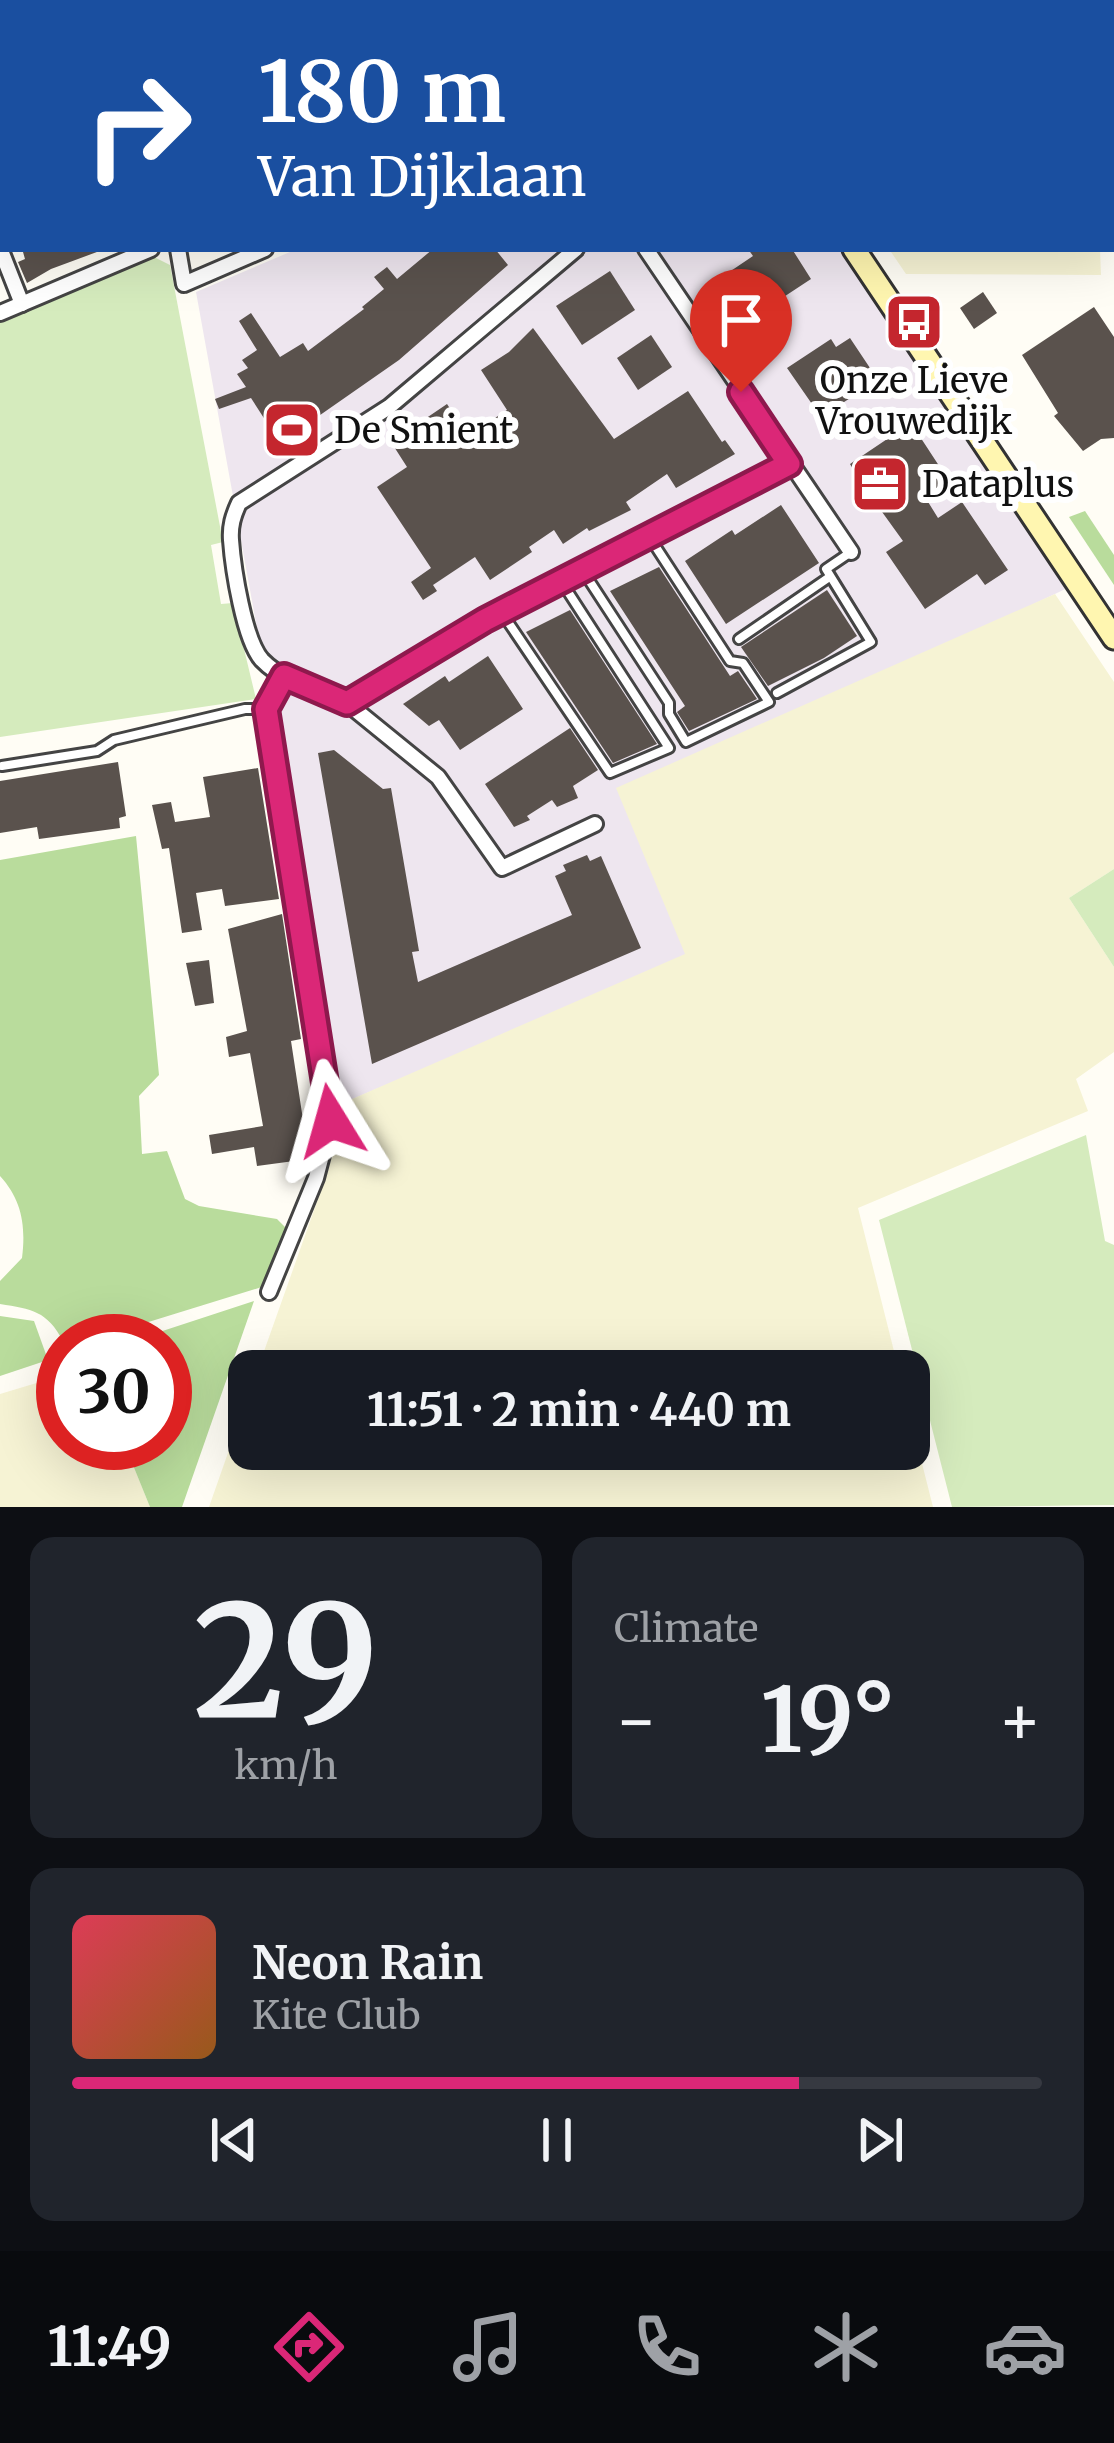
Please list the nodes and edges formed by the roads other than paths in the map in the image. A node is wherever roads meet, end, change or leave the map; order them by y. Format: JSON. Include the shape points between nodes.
{"nodes":[{"id":1,"x":2,"y":252,"type":"edge"},
{"id":2,"x":144,"y":252,"type":"edge"},
{"id":3,"x":179,"y":252,"type":"edge"},
{"id":4,"x":258,"y":252,"type":"edge"},
{"id":5,"x":572,"y":252,"type":"edge"},
{"id":6,"x":648,"y":252,"type":"edge"},
{"id":7,"x":856,"y":252,"type":"edge"},
{"id":8,"x":22,"y":304,"type":"junction"},
{"id":9,"x":0,"y":313,"type":"edge"},
{"id":10,"x":789,"y":464,"type":"junction"},
{"id":11,"x":649,"y":536,"type":"junction"},
{"id":12,"x":851,"y":552,"type":"joint"},
{"id":13,"x":582,"y":570,"type":"junction"},
{"id":14,"x":829,"y":578,"type":"junction"},
{"id":15,"x":560,"y":581,"type":"junction"},
{"id":16,"x":501,"y":612,"type":"junction"},
{"id":17,"x":1114,"y":638,"type":"edge"},
{"id":18,"x":739,"y":639,"type":"dead end"},
{"id":19,"x":284,"y":676,"type":"junction"},
{"id":20,"x":777,"y":693,"type":"dead end"},
{"id":21,"x":347,"y":703,"type":"junction"},
{"id":22,"x":266,"y":709,"type":"junction"},
{"id":23,"x":2,"y":766,"type":"edge"},
{"id":24,"x":595,"y":824,"type":"dead end"},
{"id":25,"x":269,"y":1292,"type":"dead end"}],
"edges":[{"from":1,"to":8,"type":"street"},
{"from":2,"to":8,"type":"street"},
{"from":3,"to":4,"type":"street","via":[[184,284]]},
{"from":5,"to":19,"type":"street","via":[[389,407],[239,503],[231,540],[249,638]]},
{"from":6,"to":10,"type":"street"},
{"from":7,"to":17,"type":"main road"},
{"from":8,"to":9,"type":"street"},
{"from":10,"to":11,"type":"street"},
{"from":10,"to":12,"type":"street"},
{"from":11,"to":13,"type":"street"},
{"from":11,"to":13,"type":"lane","via":[[730,661],[742,662],[769,702],[686,742]]},
{"from":12,"to":14,"type":"lane","via":[[826,569]]},
{"from":13,"to":15,"type":"street"},
{"from":14,"to":18,"type":"lane"},
{"from":14,"to":20,"type":"lane","via":[[872,642]]},
{"from":15,"to":16,"type":"street"},
{"from":15,"to":16,"type":"lane","via":[[669,748],[610,773]]},
{"from":16,"to":21,"type":"street"},
{"from":19,"to":21,"type":"street"},
{"from":19,"to":22,"type":"street"},
{"from":21,"to":24,"type":"street","via":[[438,777],[502,868]]},
{"from":22,"to":23,"type":"lane"},
{"from":22,"to":25,"type":"street","via":[[331,1121]]}]}
